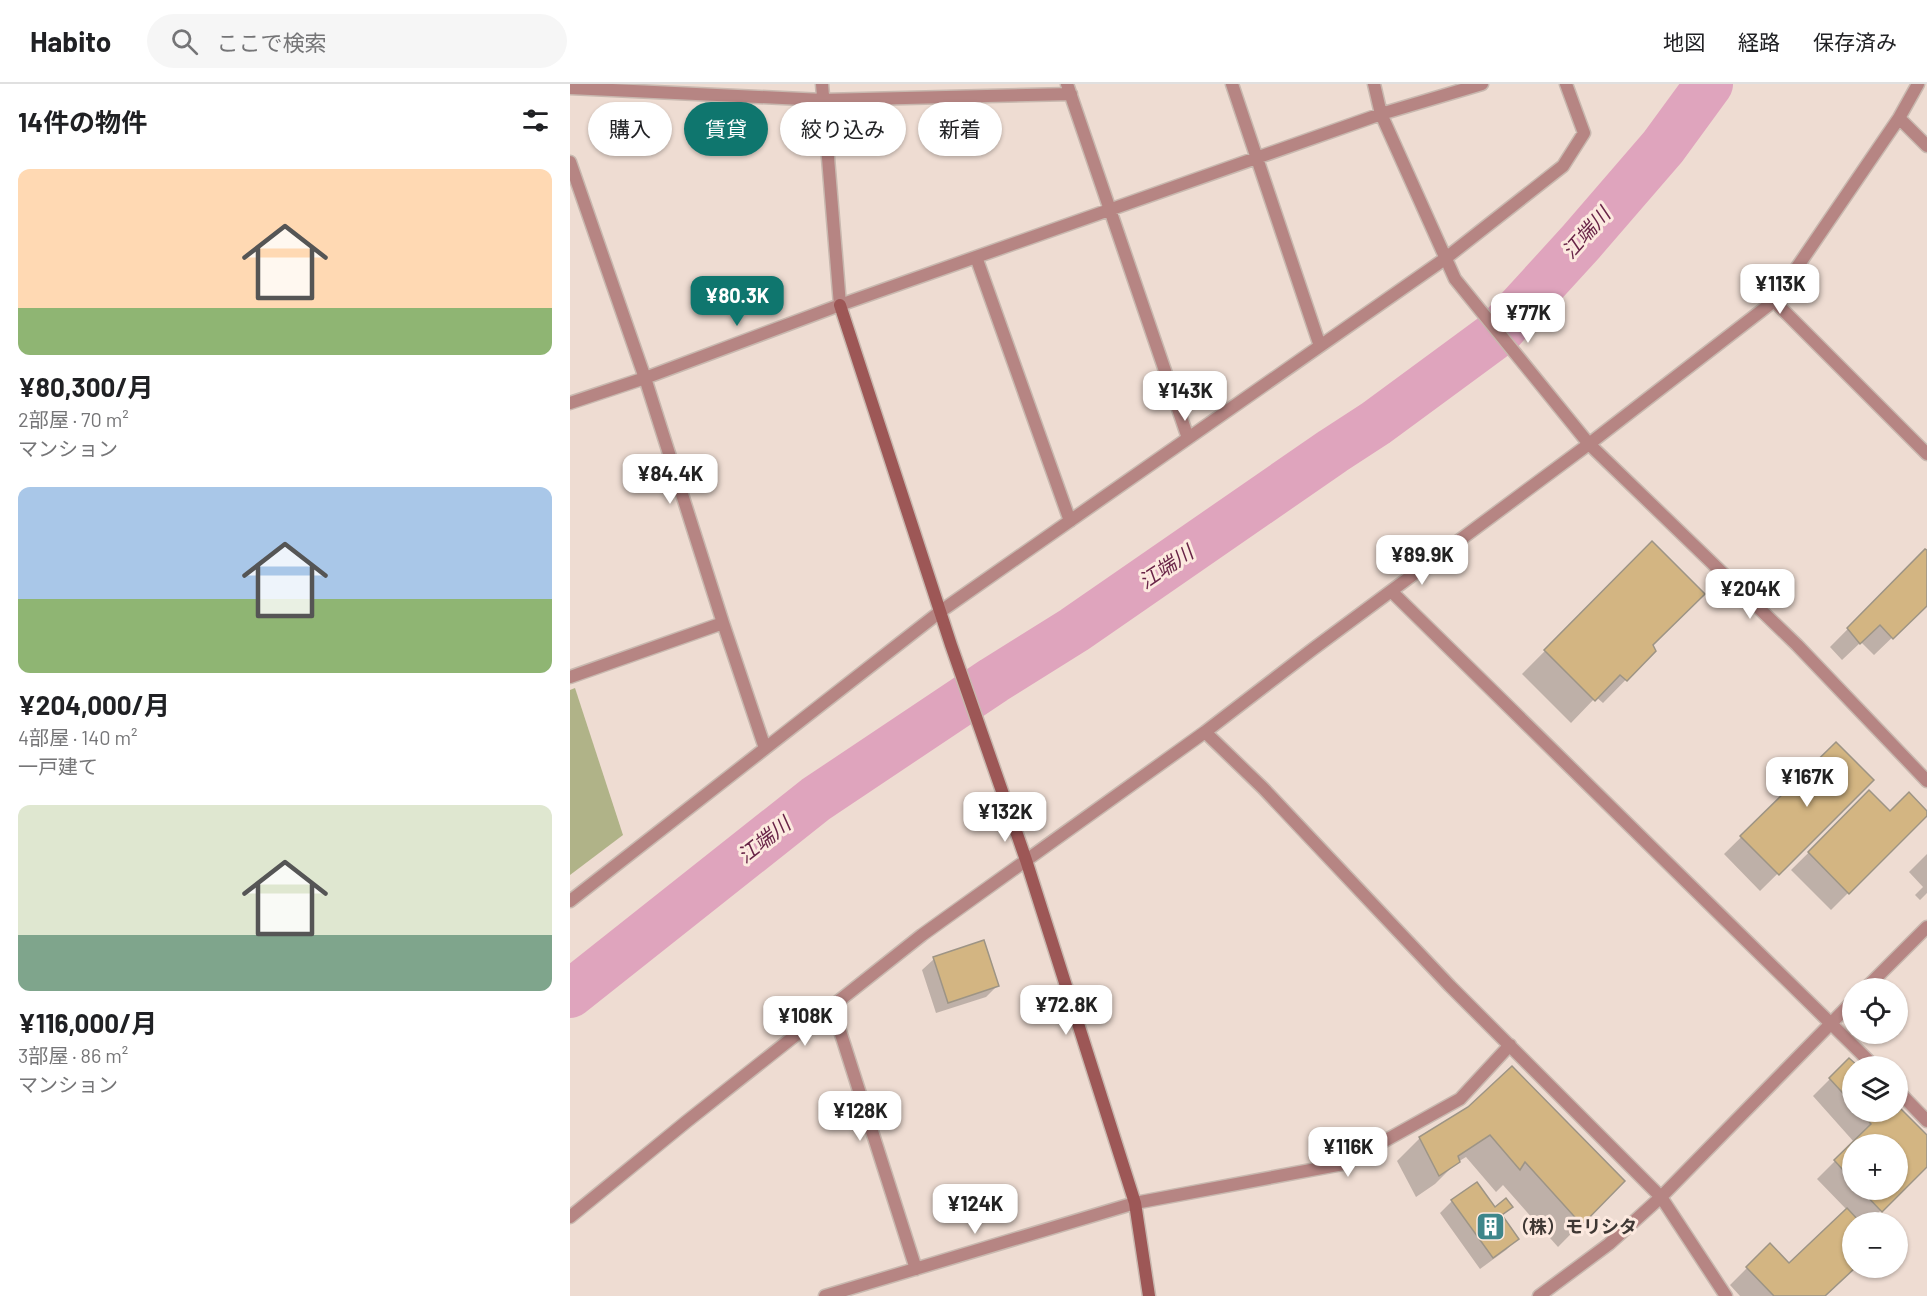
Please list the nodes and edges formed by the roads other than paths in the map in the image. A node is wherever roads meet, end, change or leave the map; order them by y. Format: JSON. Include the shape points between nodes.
{"nodes":[{"id":1,"x":822,"y":84,"type":"edge"},
{"id":2,"x":1232,"y":84,"type":"edge"},
{"id":3,"x":1374,"y":84,"type":"edge"},
{"id":4,"x":1482,"y":84,"type":"edge"},
{"id":5,"x":1566,"y":84,"type":"edge"},
{"id":6,"x":1918,"y":84,"type":"edge"},
{"id":7,"x":570,"y":88,"type":"edge"},
{"id":8,"x":1069,"y":89,"type":"edge"},
{"id":9,"x":823,"y":100,"type":"junction"},
{"id":10,"x":1382,"y":114,"type":"junction"},
{"id":11,"x":1899,"y":118,"type":"junction"},
{"id":12,"x":1927,"y":146,"type":"edge"},
{"id":13,"x":1256,"y":158,"type":"junction"},
{"id":14,"x":570,"y":162,"type":"edge"},
{"id":15,"x":1109,"y":210,"type":"junction"},
{"id":16,"x":976,"y":257,"type":"junction"},
{"id":17,"x":1446,"y":258,"type":"junction"},
{"id":18,"x":1774,"y":301,"type":"junction"},
{"id":19,"x":840,"y":305,"type":"junction"},
{"id":20,"x":1320,"y":346,"type":"junction"},
{"id":21,"x":645,"y":378,"type":"junction"},
{"id":22,"x":570,"y":403,"type":"edge"},
{"id":23,"x":1188,"y":438,"type":"junction"},
{"id":24,"x":1589,"y":444,"type":"junction"},
{"id":25,"x":1927,"y":454,"type":"edge"},
{"id":26,"x":1070,"y":521,"type":"junction"},
{"id":27,"x":1391,"y":591,"type":"junction"},
{"id":28,"x":941,"y":611,"type":"junction"},
{"id":29,"x":723,"y":623,"type":"junction"},
{"id":30,"x":570,"y":677,"type":"edge"},
{"id":31,"x":1205,"y":732,"type":"junction"},
{"id":32,"x":765,"y":748,"type":"junction"},
{"id":33,"x":1927,"y":781,"type":"edge"},
{"id":34,"x":1026,"y":860,"type":"junction"},
{"id":35,"x":570,"y":901,"type":"edge"},
{"id":36,"x":1927,"y":927,"type":"edge"},
{"id":37,"x":1876,"y":978,"type":"edge"},
{"id":38,"x":832,"y":1006,"type":"junction"},
{"id":39,"x":1842,"y":1013,"type":"edge"},
{"id":40,"x":1832,"y":1024,"type":"junction"},
{"id":41,"x":1510,"y":1044,"type":"junction"},
{"id":42,"x":1864,"y":1056,"type":"edge"},
{"id":43,"x":1908,"y":1101,"type":"edge"},
{"id":44,"x":1927,"y":1121,"type":"edge"},
{"id":45,"x":1661,"y":1197,"type":"junction"},
{"id":46,"x":1135,"y":1203,"type":"junction"},
{"id":47,"x":570,"y":1218,"type":"edge"},
{"id":48,"x":916,"y":1269,"type":"junction"},
{"id":49,"x":825,"y":1296,"type":"edge"},
{"id":50,"x":1149,"y":1296,"type":"edge"},
{"id":51,"x":1539,"y":1296,"type":"edge"},
{"id":52,"x":1726,"y":1296,"type":"edge"}],
"edges":[{"from":1,"to":9,"type":"street"},
{"from":2,"to":13,"type":"street"},
{"from":3,"to":10,"type":"street"},
{"from":4,"to":10,"type":"street"},
{"from":5,"to":17,"type":"street","via":[[1584,133],[1563,166]]},
{"from":6,"to":11,"type":"street"},
{"from":7,"to":9,"type":"street"},
{"from":8,"to":9,"type":"street"},
{"from":8,"to":15,"type":"street"},
{"from":9,"to":19,"type":"street"},
{"from":10,"to":13,"type":"street"},
{"from":10,"to":17,"type":"street"},
{"from":11,"to":12,"type":"street"},
{"from":11,"to":18,"type":"street"},
{"from":13,"to":15,"type":"street"},
{"from":13,"to":20,"type":"street"},
{"from":14,"to":21,"type":"street"},
{"from":15,"to":16,"type":"street"},
{"from":15,"to":23,"type":"street"},
{"from":16,"to":19,"type":"street"},
{"from":16,"to":26,"type":"street"},
{"from":17,"to":20,"type":"street"},
{"from":17,"to":24,"type":"street","via":[[1455,279]]},
{"from":18,"to":24,"type":"street"},
{"from":18,"to":25,"type":"street"},
{"from":19,"to":21,"type":"street"},
{"from":19,"to":28,"type":"street"},
{"from":20,"to":23,"type":"street"},
{"from":21,"to":22,"type":"street"},
{"from":21,"to":29,"type":"street"},
{"from":23,"to":26,"type":"street"},
{"from":24,"to":27,"type":"street"},
{"from":24,"to":33,"type":"street","via":[[1797,645]]},
{"from":26,"to":28,"type":"street"},
{"from":27,"to":31,"type":"street"},
{"from":27,"to":40,"type":"street"},
{"from":28,"to":32,"type":"street"},
{"from":28,"to":34,"type":"street"},
{"from":29,"to":30,"type":"street"},
{"from":29,"to":32,"type":"street"},
{"from":31,"to":34,"type":"street"},
{"from":31,"to":41,"type":"street"},
{"from":32,"to":35,"type":"street"},
{"from":34,"to":38,"type":"street"},
{"from":34,"to":46,"type":"street"},
{"from":36,"to":37,"type":"street"},
{"from":38,"to":47,"type":"street"},
{"from":38,"to":48,"type":"street"},
{"from":39,"to":40,"type":"street"},
{"from":40,"to":42,"type":"street"},
{"from":40,"to":45,"type":"street"},
{"from":41,"to":45,"type":"street"},
{"from":41,"to":46,"type":"street","via":[[1460,1099],[1343,1164]]},
{"from":43,"to":44,"type":"street"},
{"from":45,"to":51,"type":"street","via":[[1609,1244]]},
{"from":45,"to":52,"type":"street"},
{"from":46,"to":48,"type":"street"},
{"from":46,"to":50,"type":"street"},
{"from":48,"to":49,"type":"street"}]}
